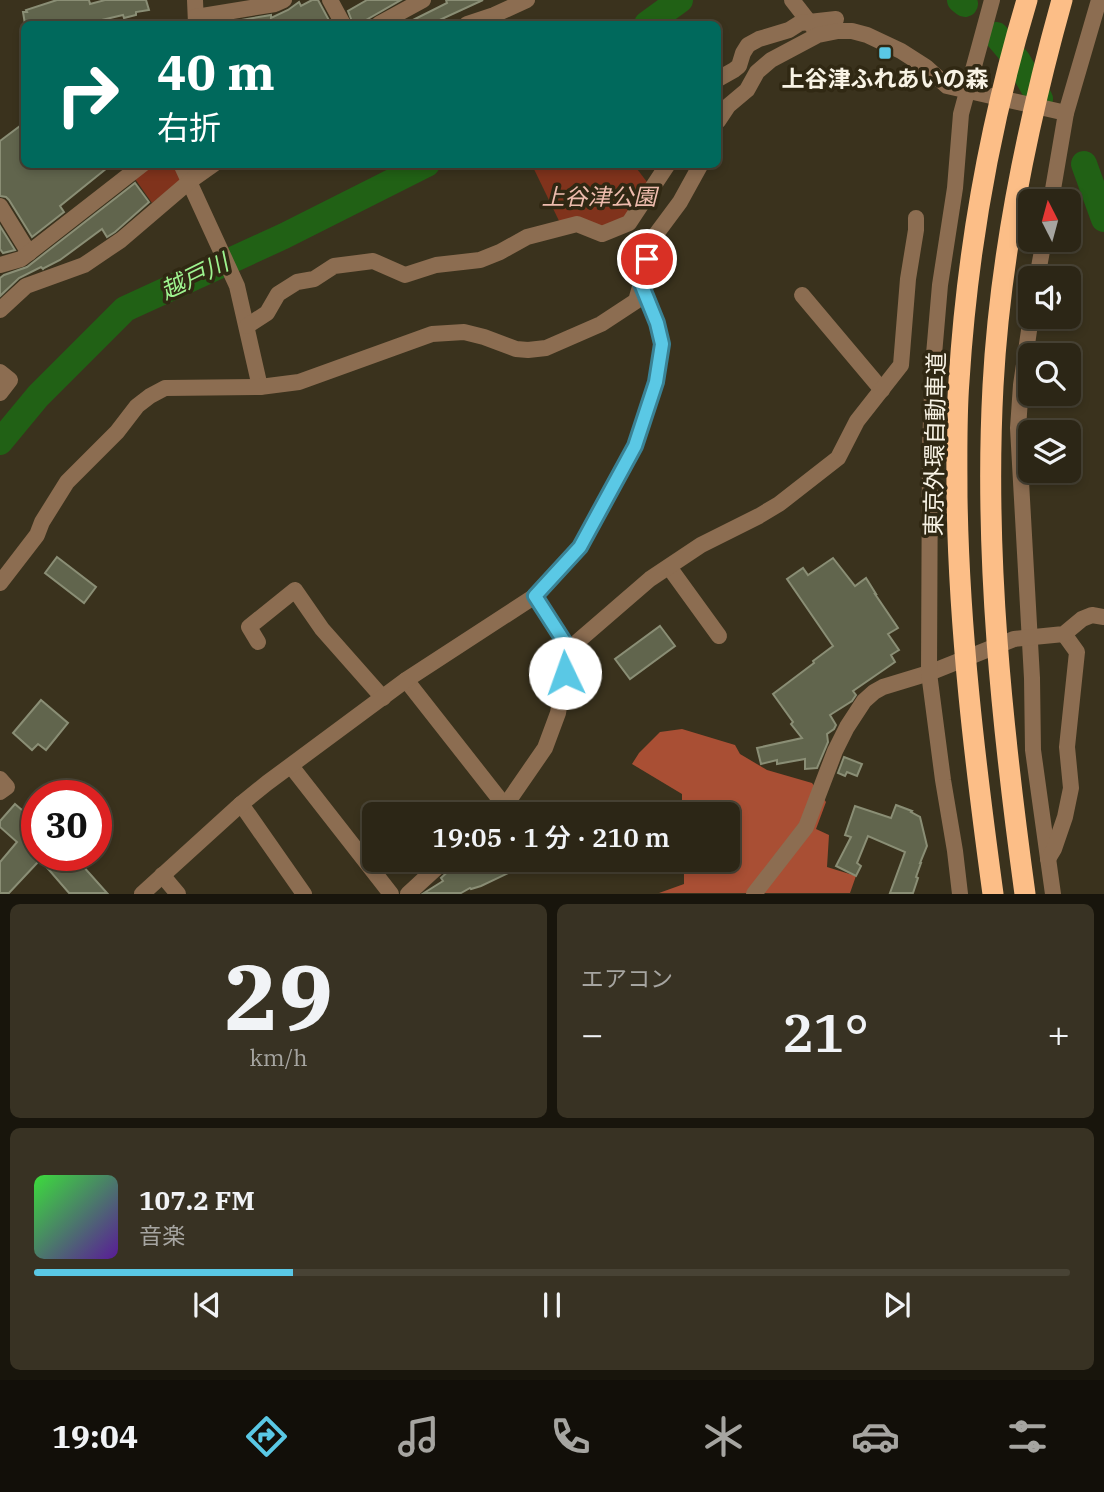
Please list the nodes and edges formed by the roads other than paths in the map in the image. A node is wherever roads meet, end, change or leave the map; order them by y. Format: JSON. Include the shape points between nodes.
{"nodes":[{"id":1,"x":195,"y":0,"type":"edge"},
{"id":2,"x":284,"y":0,"type":"edge"},
{"id":3,"x":330,"y":0,"type":"edge"},
{"id":4,"x":423,"y":0,"type":"edge"},
{"id":5,"x":527,"y":0,"type":"edge"},
{"id":6,"x":792,"y":0,"type":"edge"},
{"id":7,"x":992,"y":0,"type":"edge"},
{"id":8,"x":1027,"y":0,"type":"edge"},
{"id":9,"x":1062,"y":0,"type":"edge"},
{"id":10,"x":1102,"y":1,"type":"edge"},
{"id":11,"x":836,"y":19,"type":"dead end"},
{"id":12,"x":196,"y":21,"type":"edge"},
{"id":13,"x":342,"y":21,"type":"edge"},
{"id":14,"x":384,"y":21,"type":"edge"},
{"id":15,"x":476,"y":21,"type":"edge"},
{"id":16,"x":813,"y":28,"type":"junction"},
{"id":17,"x":721,"y":78,"type":"edge"},
{"id":18,"x":967,"y":90,"type":"junction"},
{"id":19,"x":1066,"y":113,"type":"junction"},
{"id":20,"x":721,"y":116,"type":"edge"},
{"id":21,"x":138,"y":168,"type":"edge"},
{"id":22,"x":183,"y":168,"type":"edge"},
{"id":23,"x":208,"y":168,"type":"edge"},
{"id":24,"x":665,"y":168,"type":"edge"},
{"id":25,"x":699,"y":168,"type":"edge"},
{"id":26,"x":190,"y":181,"type":"junction"},
{"id":27,"x":1053,"y":189,"type":"edge"},
{"id":28,"x":0,"y":206,"type":"edge"},
{"id":29,"x":916,"y":218,"type":"dead end"},
{"id":30,"x":29,"y":253,"type":"junction"},
{"id":31,"x":0,"y":265,"type":"edge"},
{"id":32,"x":640,"y":281,"type":"junction"},
{"id":33,"x":802,"y":295,"type":"dead end"},
{"id":34,"x":0,"y":310,"type":"edge"},
{"id":35,"x":247,"y":326,"type":"junction"},
{"id":36,"x":1029,"y":329,"type":"edge"},
{"id":37,"x":0,"y":372,"type":"edge"},
{"id":38,"x":260,"y":387,"type":"junction"},
{"id":39,"x":882,"y":390,"type":"junction"},
{"id":40,"x":0,"y":393,"type":"edge"},
{"id":41,"x":669,"y":567,"type":"junction"},
{"id":42,"x":0,"y":583,"type":"edge"},
{"id":43,"x":535,"y":596,"type":"junction"},
{"id":44,"x":1104,"y":617,"type":"edge"},
{"id":45,"x":1064,"y":634,"type":"junction"},
{"id":46,"x":719,"y":636,"type":"dead end"},
{"id":47,"x":1030,"y":637,"type":"junction"},
{"id":48,"x":258,"y":642,"type":"dead end"},
{"id":49,"x":569,"y":649,"type":"junction"},
{"id":50,"x":929,"y":673,"type":"junction"},
{"id":51,"x":407,"y":680,"type":"junction"},
{"id":52,"x":383,"y":698,"type":"junction"},
{"id":53,"x":290,"y":766,"type":"junction"},
{"id":54,"x":0,"y":779,"type":"edge"},
{"id":55,"x":0,"y":792,"type":"edge"},
{"id":56,"x":495,"y":802,"type":"edge"},
{"id":57,"x":507,"y":802,"type":"edge"},
{"id":58,"x":241,"y":804,"type":"junction"},
{"id":59,"x":1048,"y":859,"type":"junction"},
{"id":60,"x":432,"y":872,"type":"edge"},
{"id":61,"x":162,"y":875,"type":"junction"},
{"id":62,"x":142,"y":894,"type":"edge"},
{"id":63,"x":178,"y":894,"type":"edge"},
{"id":64,"x":304,"y":894,"type":"edge"},
{"id":65,"x":391,"y":894,"type":"edge"},
{"id":66,"x":408,"y":894,"type":"edge"},
{"id":67,"x":754,"y":894,"type":"edge"},
{"id":68,"x":960,"y":894,"type":"edge"},
{"id":69,"x":993,"y":894,"type":"edge"},
{"id":70,"x":1025,"y":894,"type":"edge"},
{"id":71,"x":1053,"y":894,"type":"edge"}],
"edges":[{"from":1,"to":12,"type":"street"},
{"from":2,"to":12,"type":"street"},
{"from":3,"to":13,"type":"street"},
{"from":4,"to":14,"type":"street"},
{"from":5,"to":15,"type":"street"},
{"from":6,"to":16,"type":"street"},
{"from":7,"to":18,"type":"street"},
{"from":8,"to":69,"type":"highway","name":"東京外環自動車道","bridge":true,"via":[[984,180],[958,382],[962,615]]},
{"from":9,"to":70,"type":"highway","bridge":true,"via":[[1019,181],[1002,290],[990,452],[995,610]]},
{"from":10,"to":19,"type":"street"},
{"from":11,"to":16,"type":"street"},
{"from":16,"to":17,"type":"street","via":[[800,23],[759,39],[748,45],[739,66]]},
{"from":16,"to":18,"type":"street","via":[[867,35],[901,51],[947,86]]},
{"from":16,"to":20,"type":"street","via":[[757,72],[747,90]]},
{"from":18,"to":19,"type":"street"},
{"from":18,"to":50,"type":"street","via":[[933,366]]},
{"from":19,"to":27,"type":"street"},
{"from":21,"to":30,"type":"street"},
{"from":22,"to":26,"type":"street"},
{"from":23,"to":26,"type":"street"},
{"from":24,"to":35,"type":"street","via":[[629,223],[602,233],[576,224],[527,237],[480,260],[436,265],[405,275],[373,261],[334,266],[278,294],[267,313]]},
{"from":25,"to":32,"type":"street","via":[[654,237]]},
{"from":26,"to":34,"type":"street","via":[[112,246],[84,265],[26,286]]},
{"from":26,"to":35,"type":"street","via":[[237,286]]},
{"from":28,"to":30,"type":"street"},
{"from":29,"to":39,"type":"street","via":[[901,365]]},
{"from":30,"to":31,"type":"street"},
{"from":32,"to":38,"type":"street","via":[[636,301],[601,324],[546,348],[516,349],[464,332],[432,334],[299,382]]},
{"from":32,"to":43,"type":"street","via":[[662,344],[656,382],[635,446],[580,547]]},
{"from":33,"to":39,"type":"street"},
{"from":35,"to":38,"type":"street"},
{"from":36,"to":47,"type":"street","via":[[1018,428]]},
{"from":37,"to":40,"type":"street","via":[[10,380]]},
{"from":38,"to":42,"type":"street","via":[[165,388],[150,396],[67,482],[37,535]]},
{"from":39,"to":41,"type":"street","via":[[857,421],[838,458],[759,516]]},
{"from":41,"to":46,"type":"street"},
{"from":41,"to":49,"type":"street"},
{"from":43,"to":49,"type":"street"},
{"from":43,"to":51,"type":"street"},
{"from":44,"to":45,"type":"street","via":[[1082,619]]},
{"from":45,"to":47,"type":"street"},
{"from":45,"to":59,"type":"street","via":[[1077,652],[1067,747],[1071,788]]},
{"from":47,"to":50,"type":"street"},
{"from":47,"to":59,"type":"street","via":[[1033,750]]},
{"from":48,"to":52,"type":"street","via":[[249,627],[295,590]]},
{"from":49,"to":57,"type":"street","via":[[558,713],[545,748]]},
{"from":50,"to":67,"type":"street","via":[[883,687],[864,701],[835,751],[806,827]]},
{"from":50,"to":68,"type":"street"},
{"from":51,"to":52,"type":"street"},
{"from":51,"to":56,"type":"street"},
{"from":52,"to":53,"type":"street"},
{"from":53,"to":58,"type":"street"},
{"from":53,"to":65,"type":"street"},
{"from":54,"to":55,"type":"street","via":[[7,787]]},
{"from":58,"to":61,"type":"street"},
{"from":58,"to":64,"type":"street"},
{"from":59,"to":71,"type":"street"},
{"from":60,"to":66,"type":"street"},
{"from":61,"to":62,"type":"street"},
{"from":61,"to":63,"type":"street"}]}
